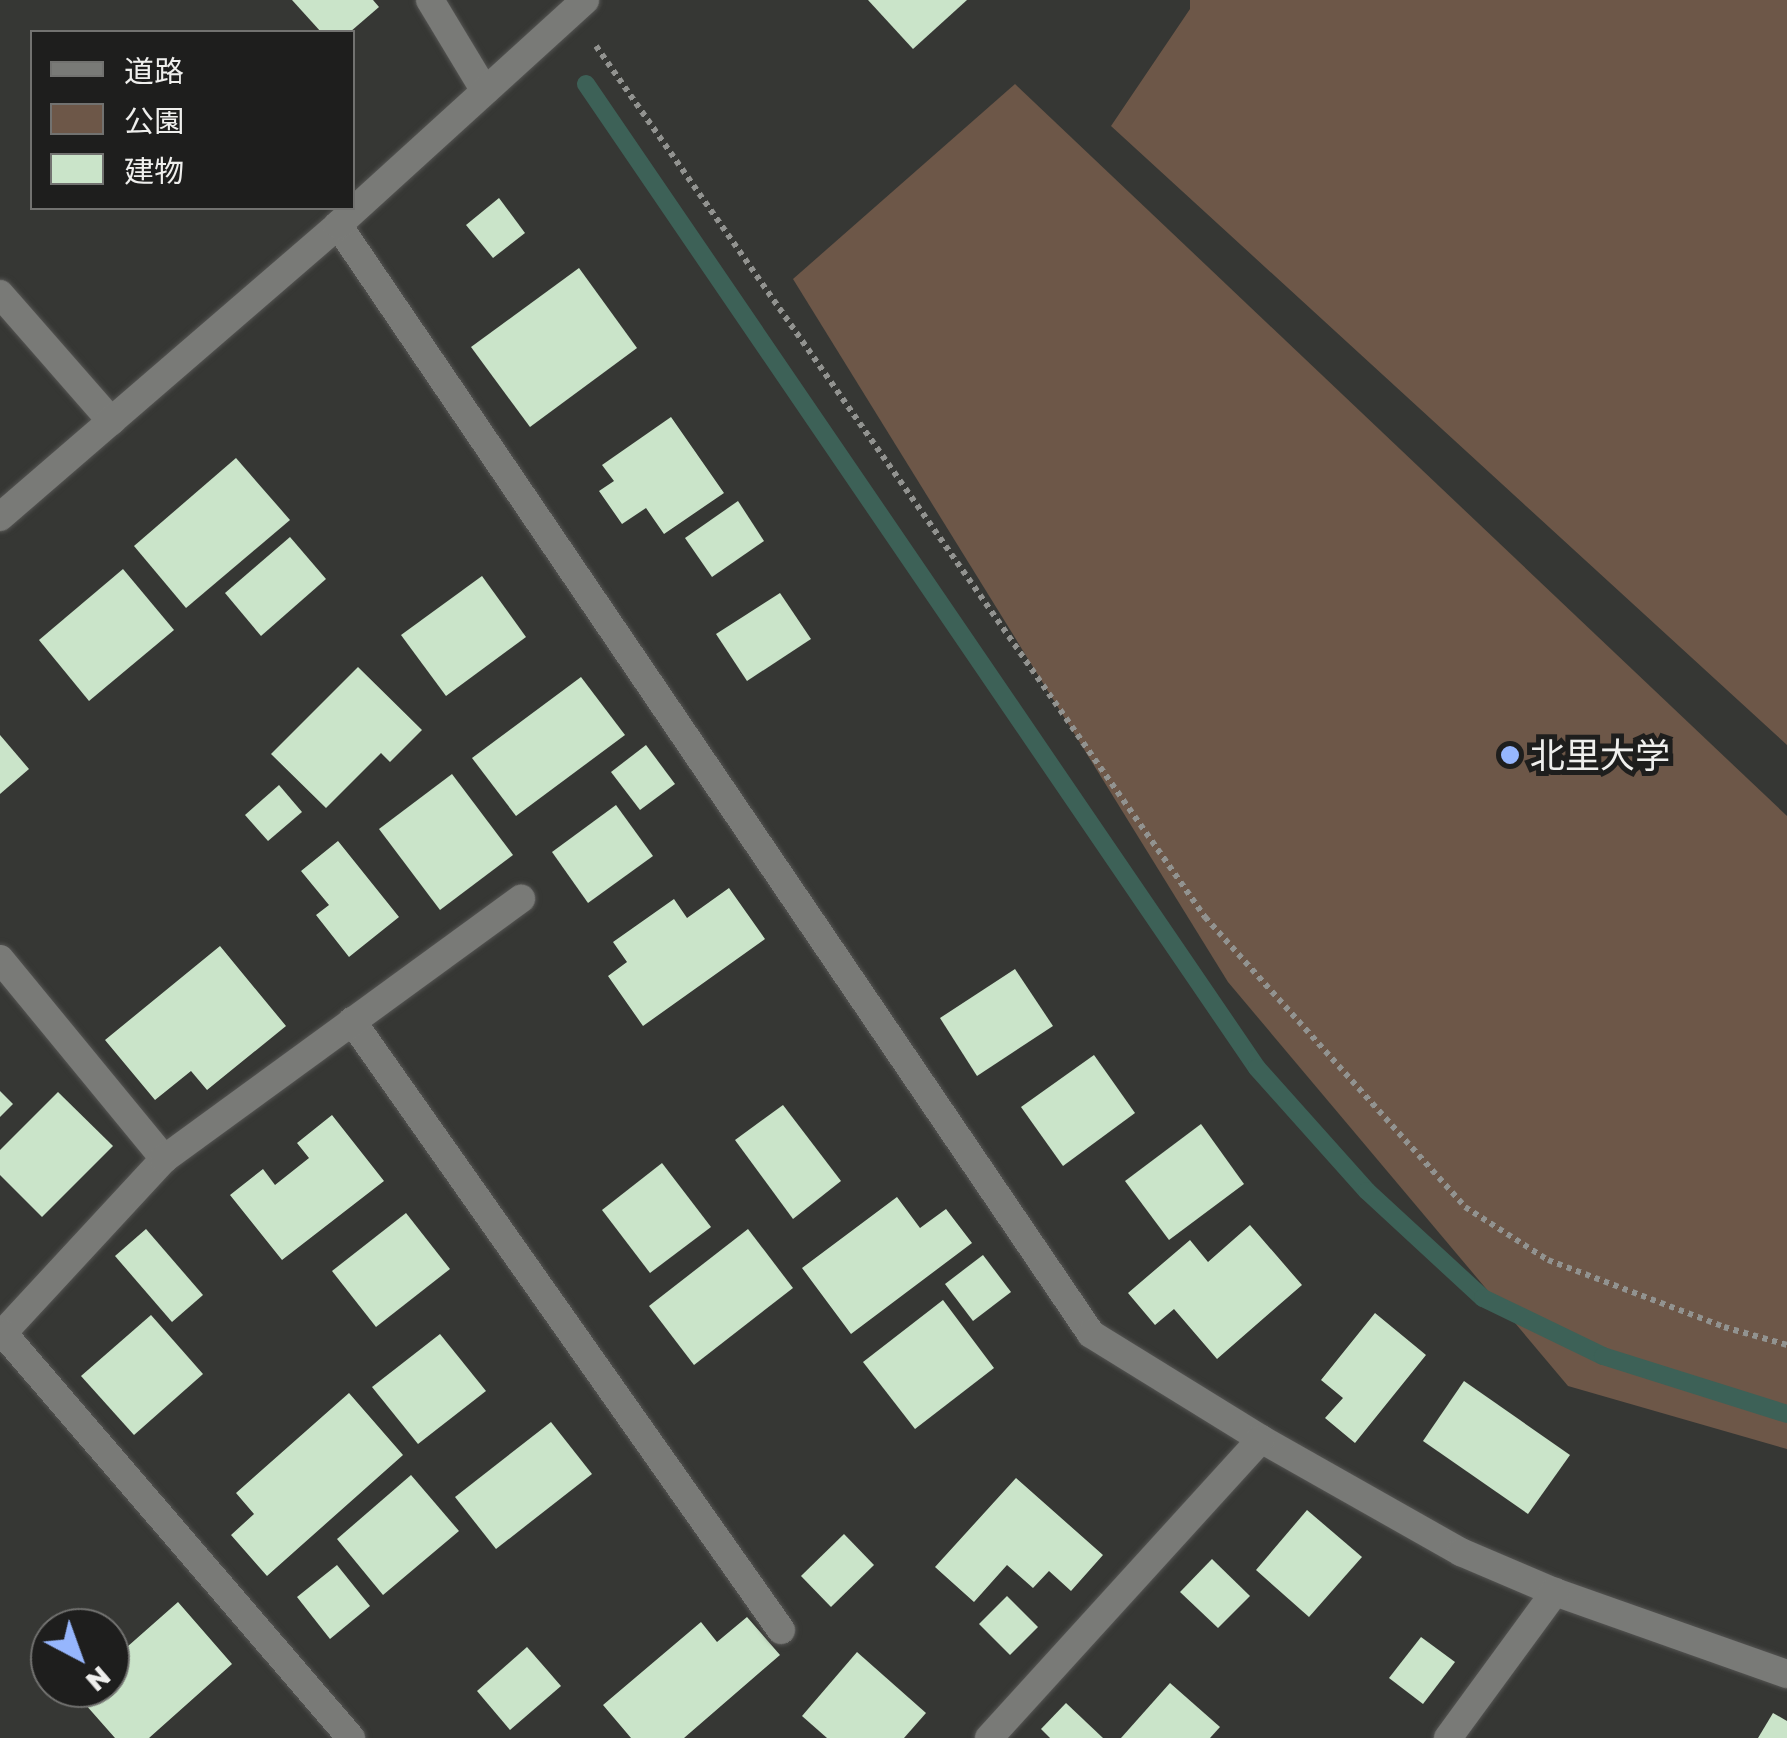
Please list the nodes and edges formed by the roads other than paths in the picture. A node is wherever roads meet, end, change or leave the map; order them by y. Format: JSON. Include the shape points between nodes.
{"nodes":[{"id":1,"x":430,"y":0,"type":"edge"},
{"id":2,"x":577,"y":8,"type":"edge"},
{"id":3,"x":485,"y":91,"type":"junction"},
{"id":4,"x":354,"y":210,"type":"edge"},
{"id":5,"x":355,"y":210,"type":"edge"},
{"id":6,"x":338,"y":225,"type":"junction"},
{"id":7,"x":0,"y":294,"type":"edge"},
{"id":8,"x":112,"y":421,"type":"junction"},
{"id":9,"x":0,"y":517,"type":"edge"},
{"id":10,"x":521,"y":899,"type":"dead end"},
{"id":11,"x":0,"y":959,"type":"edge"},
{"id":12,"x":352,"y":1022,"type":"junction"},
{"id":13,"x":164,"y":1159,"type":"junction"},
{"id":14,"x":1261,"y":1439,"type":"junction"},
{"id":15,"x":1554,"y":1592,"type":"junction"},
{"id":16,"x":781,"y":1630,"type":"dead end"},
{"id":17,"x":1787,"y":1674,"type":"edge"},
{"id":18,"x":351,"y":1738,"type":"edge"},
{"id":19,"x":989,"y":1738,"type":"edge"},
{"id":20,"x":1448,"y":1738,"type":"edge"}],
"edges":[{"from":1,"to":3,"type":"street"},
{"from":2,"to":3,"type":"street"},
{"from":3,"to":5,"type":"street"},
{"from":4,"to":6,"type":"street"},
{"from":6,"to":8,"type":"street"},
{"from":6,"to":14,"type":"street","via":[[1090,1334]]},
{"from":7,"to":8,"type":"street"},
{"from":8,"to":9,"type":"street"},
{"from":10,"to":12,"type":"street"},
{"from":11,"to":13,"type":"street"},
{"from":12,"to":13,"type":"street"},
{"from":12,"to":16,"type":"street"},
{"from":13,"to":18,"type":"street","via":[[3,1333]]},
{"from":14,"to":15,"type":"street","via":[[1461,1552]]},
{"from":14,"to":19,"type":"street"},
{"from":15,"to":17,"type":"street"},
{"from":15,"to":20,"type":"street"}]}
